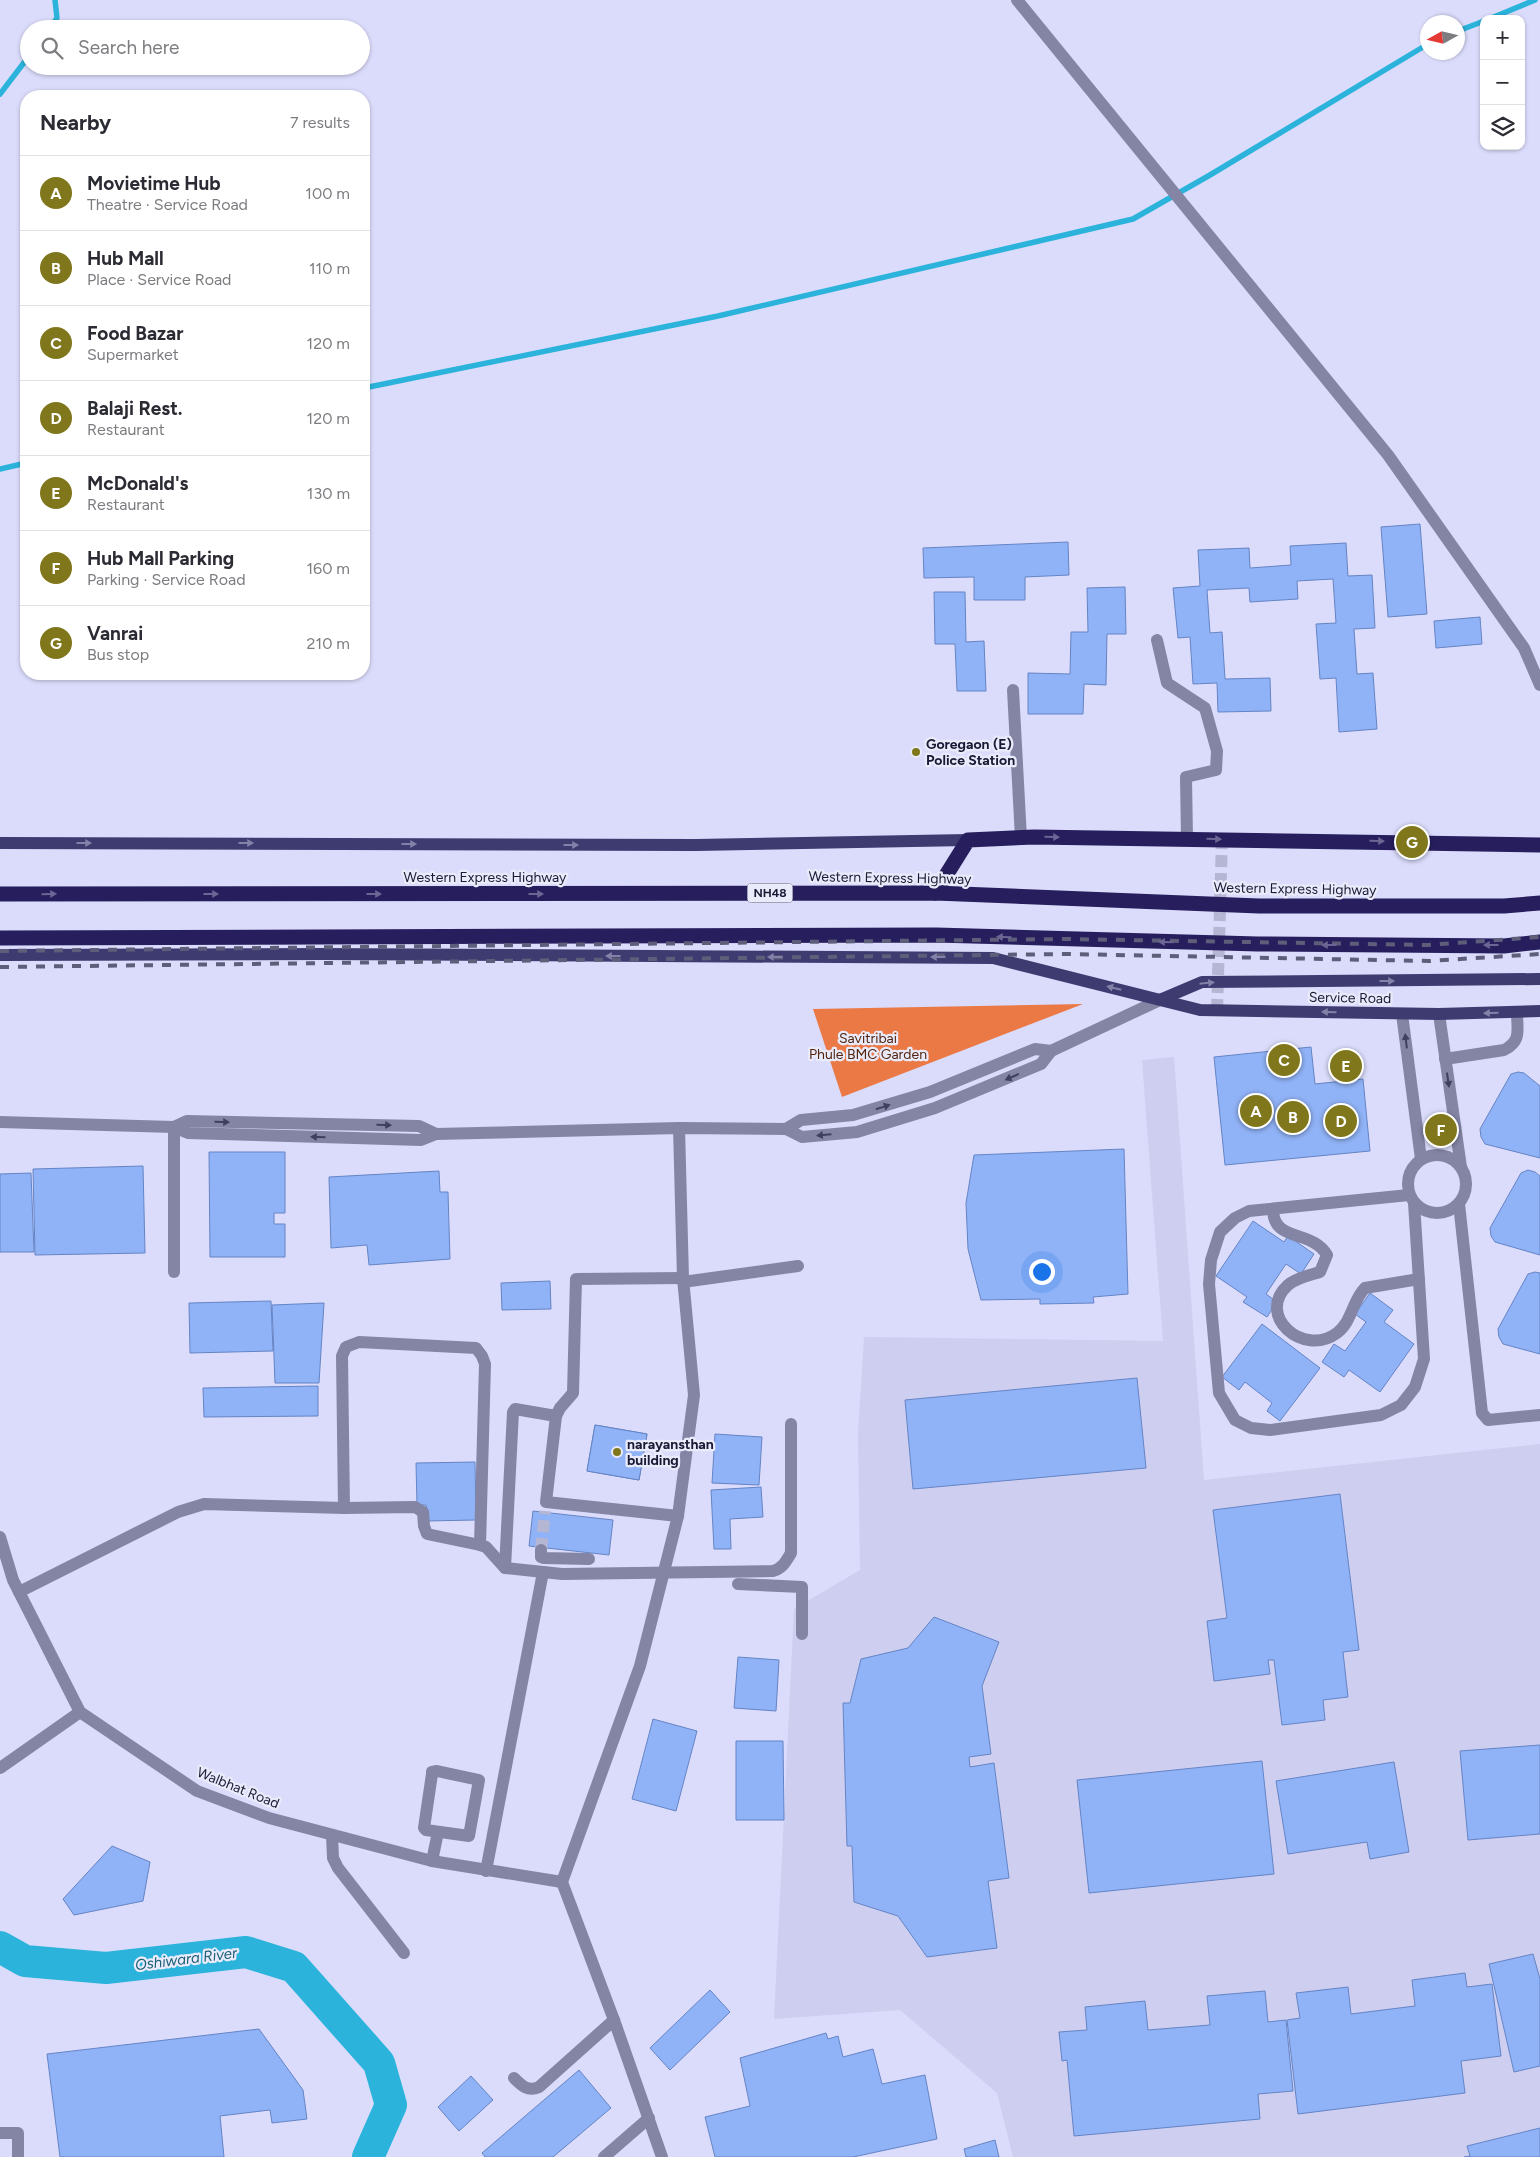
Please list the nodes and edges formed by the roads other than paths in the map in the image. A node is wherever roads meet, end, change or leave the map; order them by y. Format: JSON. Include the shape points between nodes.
{"nodes":[{"id":1,"x":1017,"y":0,"type":"edge"},
{"id":2,"x":1157,"y":640,"type":"dead end"},
{"id":3,"x":1540,"y":685,"type":"edge"},
{"id":4,"x":1013,"y":690,"type":"dead end"},
{"id":5,"x":1021,"y":838,"type":"junction"},
{"id":6,"x":1187,"y":839,"type":"junction"},
{"id":7,"x":968,"y":840,"type":"junction"},
{"id":8,"x":0,"y":843,"type":"edge"},
{"id":9,"x":1540,"y":845,"type":"edge"},
{"id":10,"x":935,"y":893,"type":"junction"},
{"id":11,"x":0,"y":894,"type":"edge"},
{"id":12,"x":1540,"y":903,"type":"edge"},
{"id":13,"x":0,"y":938,"type":"edge"},
{"id":14,"x":1540,"y":942,"type":"edge"},
{"id":15,"x":0,"y":955,"type":"edge"},
{"id":16,"x":1540,"y":979,"type":"edge"},
{"id":17,"x":1162,"y":1000,"type":"junction"},
{"id":18,"x":1540,"y":1011,"type":"edge"},
{"id":19,"x":1517,"y":1012,"type":"junction"},
{"id":20,"x":1402,"y":1014,"type":"junction"},
{"id":21,"x":1439,"y":1014,"type":"junction"},
{"id":22,"x":1051,"y":1051,"type":"junction"},
{"id":23,"x":1445,"y":1059,"type":"junction"},
{"id":24,"x":930,"y":1092,"type":"junction"},
{"id":25,"x":935,"y":1108,"type":"junction"},
{"id":26,"x":853,"y":1115,"type":"junction"},
{"id":27,"x":0,"y":1122,"type":"edge"},
{"id":28,"x":174,"y":1128,"type":"junction"},
{"id":29,"x":679,"y":1128,"type":"junction"},
{"id":30,"x":786,"y":1129,"type":"junction"},
{"id":31,"x":857,"y":1132,"type":"junction"},
{"id":32,"x":1421,"y":1159,"type":"junction"},
{"id":33,"x":1460,"y":1166,"type":"junction"},
{"id":34,"x":1411,"y":1199,"type":"junction"},
{"id":35,"x":1458,"y":1204,"type":"junction"},
{"id":36,"x":1273,"y":1208,"type":"junction"},
{"id":37,"x":798,"y":1266,"type":"dead end"},
{"id":38,"x":174,"y":1272,"type":"dead end"},
{"id":39,"x":1419,"y":1279,"type":"junction"},
{"id":40,"x":683,"y":1280,"type":"junction"},
{"id":41,"x":1540,"y":1415,"type":"edge"},
{"id":42,"x":556,"y":1416,"type":"junction"},
{"id":43,"x":791,"y":1424,"type":"dead end"},
{"id":44,"x":344,"y":1508,"type":"junction"},
{"id":45,"x":678,"y":1516,"type":"junction"},
{"id":46,"x":0,"y":1537,"type":"edge"},
{"id":47,"x":480,"y":1545,"type":"junction"},
{"id":48,"x":541,"y":1550,"type":"dead end"},
{"id":49,"x":563,"y":1558,"type":"junction"},
{"id":50,"x":589,"y":1559,"type":"dead end"},
{"id":51,"x":505,"y":1568,"type":"junction"},
{"id":52,"x":543,"y":1572,"type":"junction"},
{"id":53,"x":664,"y":1573,"type":"junction"},
{"id":54,"x":562,"y":1574,"type":"junction"},
{"id":55,"x":762,"y":1578,"type":"junction"},
{"id":56,"x":738,"y":1584,"type":"dead end"},
{"id":57,"x":19,"y":1592,"type":"junction"},
{"id":58,"x":802,"y":1634,"type":"dead end"},
{"id":59,"x":80,"y":1712,"type":"junction"},
{"id":60,"x":0,"y":1768,"type":"edge"},
{"id":61,"x":438,"y":1832,"type":"junction"},
{"id":62,"x":332,"y":1835,"type":"junction"},
{"id":63,"x":432,"y":1861,"type":"junction"},
{"id":64,"x":486,"y":1871,"type":"junction"},
{"id":65,"x":562,"y":1882,"type":"junction"},
{"id":66,"x":404,"y":1953,"type":"dead end"},
{"id":67,"x":614,"y":2020,"type":"junction"},
{"id":68,"x":514,"y":2078,"type":"dead end"},
{"id":69,"x":649,"y":2118,"type":"junction"},
{"id":70,"x":0,"y":2133,"type":"edge"},
{"id":71,"x":18,"y":2157,"type":"edge"},
{"id":72,"x":604,"y":2157,"type":"edge"},
{"id":73,"x":662,"y":2157,"type":"edge"}],
"edges":[{"from":1,"to":3,"type":"street","via":[[1388,455],[1524,648]]},
{"from":2,"to":6,"type":"street","via":[[1166,683],[1205,708],[1217,751],[1216,770],[1186,778]]},
{"from":4,"to":5,"type":"street"},
{"from":5,"to":6,"type":"highway","one_way":true},
{"from":5,"to":7,"type":"highway"},
{"from":6,"to":9,"type":"highway","one_way":true},
{"from":8,"to":7,"type":"main road","one_way":true,"via":[[696,845]]},
{"from":7,"to":10,"type":"highway"},
{"from":11,"to":10,"type":"highway","name":"Western Express Highway","number":"NH48","one_way":true},
{"from":10,"to":12,"type":"highway","name":"Western Express Highway","number":"NH48","via":[[1259,906],[1504,906]]},
{"from":14,"to":13,"type":"highway","one_way":true,"via":[[1504,946],[1258,944],[936,935]]},
{"from":17,"to":15,"type":"main road","name":"Service Road","one_way":true,"via":[[993,958]]},
{"from":17,"to":16,"type":"main road","one_way":true,"via":[[1202,982]]},
{"from":20,"to":17,"type":"main road","name":"Service Road","one_way":true,"via":[[1200,1010]]},
{"from":17,"to":22,"type":"street"},
{"from":18,"to":19,"type":"main road","name":"Service Road"},
{"from":19,"to":21,"type":"main road","name":"Service Road","one_way":true},
{"from":19,"to":23,"type":"street","via":[[1518,1035],[1512,1046]]},
{"from":20,"to":21,"type":"main road","name":"Service Road"},
{"from":32,"to":20,"type":"street","one_way":true},
{"from":21,"to":23,"type":"street"},
{"from":22,"to":24,"type":"street","via":[[1035,1049]]},
{"from":22,"to":25,"type":"street","one_way":true,"via":[[1041,1064]]},
{"from":23,"to":33,"type":"street","one_way":true},
{"from":24,"to":25,"type":"street"},
{"from":26,"to":24,"type":"street","one_way":true},
{"from":25,"to":31,"type":"street"},
{"from":26,"to":30,"type":"street","via":[[801,1120]]},
{"from":26,"to":31,"type":"street"},
{"from":27,"to":28,"type":"street"},
{"from":28,"to":29,"type":"street","via":[[187,1121],[268,1129],[418,1126],[436,1134]]},
{"from":28,"to":38,"type":"street"},
{"from":29,"to":30,"type":"street"},
{"from":29,"to":40,"type":"street"},
{"from":31,"to":30,"type":"street","one_way":true,"via":[[802,1136]]},
{"from":32,"to":33,"type":"street","via":[[1444,1156]]},
{"from":32,"to":34,"type":"street","via":[[1408,1175]]},
{"from":33,"to":35,"type":"street","via":[[1466,1186]]},
{"from":34,"to":35,"type":"street","via":[[1431,1214],[1441,1214]]},
{"from":34,"to":36,"type":"street"},
{"from":34,"to":39,"type":"street"},
{"from":35,"to":41,"type":"street","via":[[1482,1413],[1488,1420]]},
{"from":36,"to":39,"type":"street","via":[[1273,1218],[1279,1228],[1318,1244],[1327,1255],[1320,1272],[1294,1281],[1280,1296],[1279,1319],[1286,1330],[1299,1338],[1326,1340],[1338,1332],[1347,1323],[1365,1288]]},
{"from":36,"to":39,"type":"street","via":[[1249,1211],[1235,1218],[1220,1232],[1210,1268],[1219,1393],[1235,1420],[1251,1428],[1270,1430],[1381,1415],[1400,1405],[1415,1387],[1424,1359]]},
{"from":37,"to":40,"type":"street"},
{"from":40,"to":42,"type":"street","via":[[576,1279],[573,1393]]},
{"from":40,"to":45,"type":"street","via":[[694,1395]]},
{"from":42,"to":45,"type":"street","via":[[546,1507]]},
{"from":42,"to":51,"type":"street","via":[[513,1410]]},
{"from":43,"to":55,"type":"street","via":[[791,1552],[786,1563]]},
{"from":44,"to":47,"type":"street","via":[[415,1507],[423,1512],[427,1534]]},
{"from":44,"to":47,"type":"street","via":[[342,1356],[346,1348],[359,1342],[476,1348],[485,1364]]},
{"from":44,"to":57,"type":"street","via":[[204,1504],[178,1512]]},
{"from":45,"to":53,"type":"street"},
{"from":46,"to":57,"type":"street","name":"Walbhat Road"},
{"from":47,"to":51,"type":"street","via":[[486,1547]]},
{"from":48,"to":49,"type":"street","via":[[543,1558]]},
{"from":49,"to":50,"type":"street"},
{"from":49,"to":54,"type":"street"},
{"from":51,"to":52,"type":"street"},
{"from":52,"to":54,"type":"street"},
{"from":52,"to":64,"type":"street"},
{"from":53,"to":54,"type":"street"},
{"from":53,"to":55,"type":"street"},
{"from":53,"to":65,"type":"street","via":[[640,1666]]},
{"from":55,"to":56,"type":"street"},
{"from":55,"to":58,"type":"street","via":[[802,1586]]},
{"from":57,"to":59,"type":"street","name":"Walbhat Road"},
{"from":59,"to":60,"type":"street"},
{"from":59,"to":62,"type":"street","name":"Walbhat Road","via":[[197,1791],[269,1818]]},
{"from":61,"to":61,"type":"street","via":[[426,1830],[423,1826],[432,1772],[437,1770],[478,1779],[469,1836]]},
{"from":61,"to":63,"type":"street"},
{"from":62,"to":63,"type":"street","name":"Walbhat Road"},
{"from":62,"to":66,"type":"street","via":[[333,1858],[338,1868]]},
{"from":63,"to":64,"type":"street","name":"Walbhat Road"},
{"from":64,"to":65,"type":"street","name":"Walbhat Road"},
{"from":65,"to":67,"type":"street"},
{"from":67,"to":68,"type":"street","via":[[539,2087],[527,2088]]},
{"from":67,"to":69,"type":"street"},
{"from":69,"to":72,"type":"street"},
{"from":69,"to":73,"type":"street"},
{"from":70,"to":71,"type":"street","via":[[18,2134]]}]}
